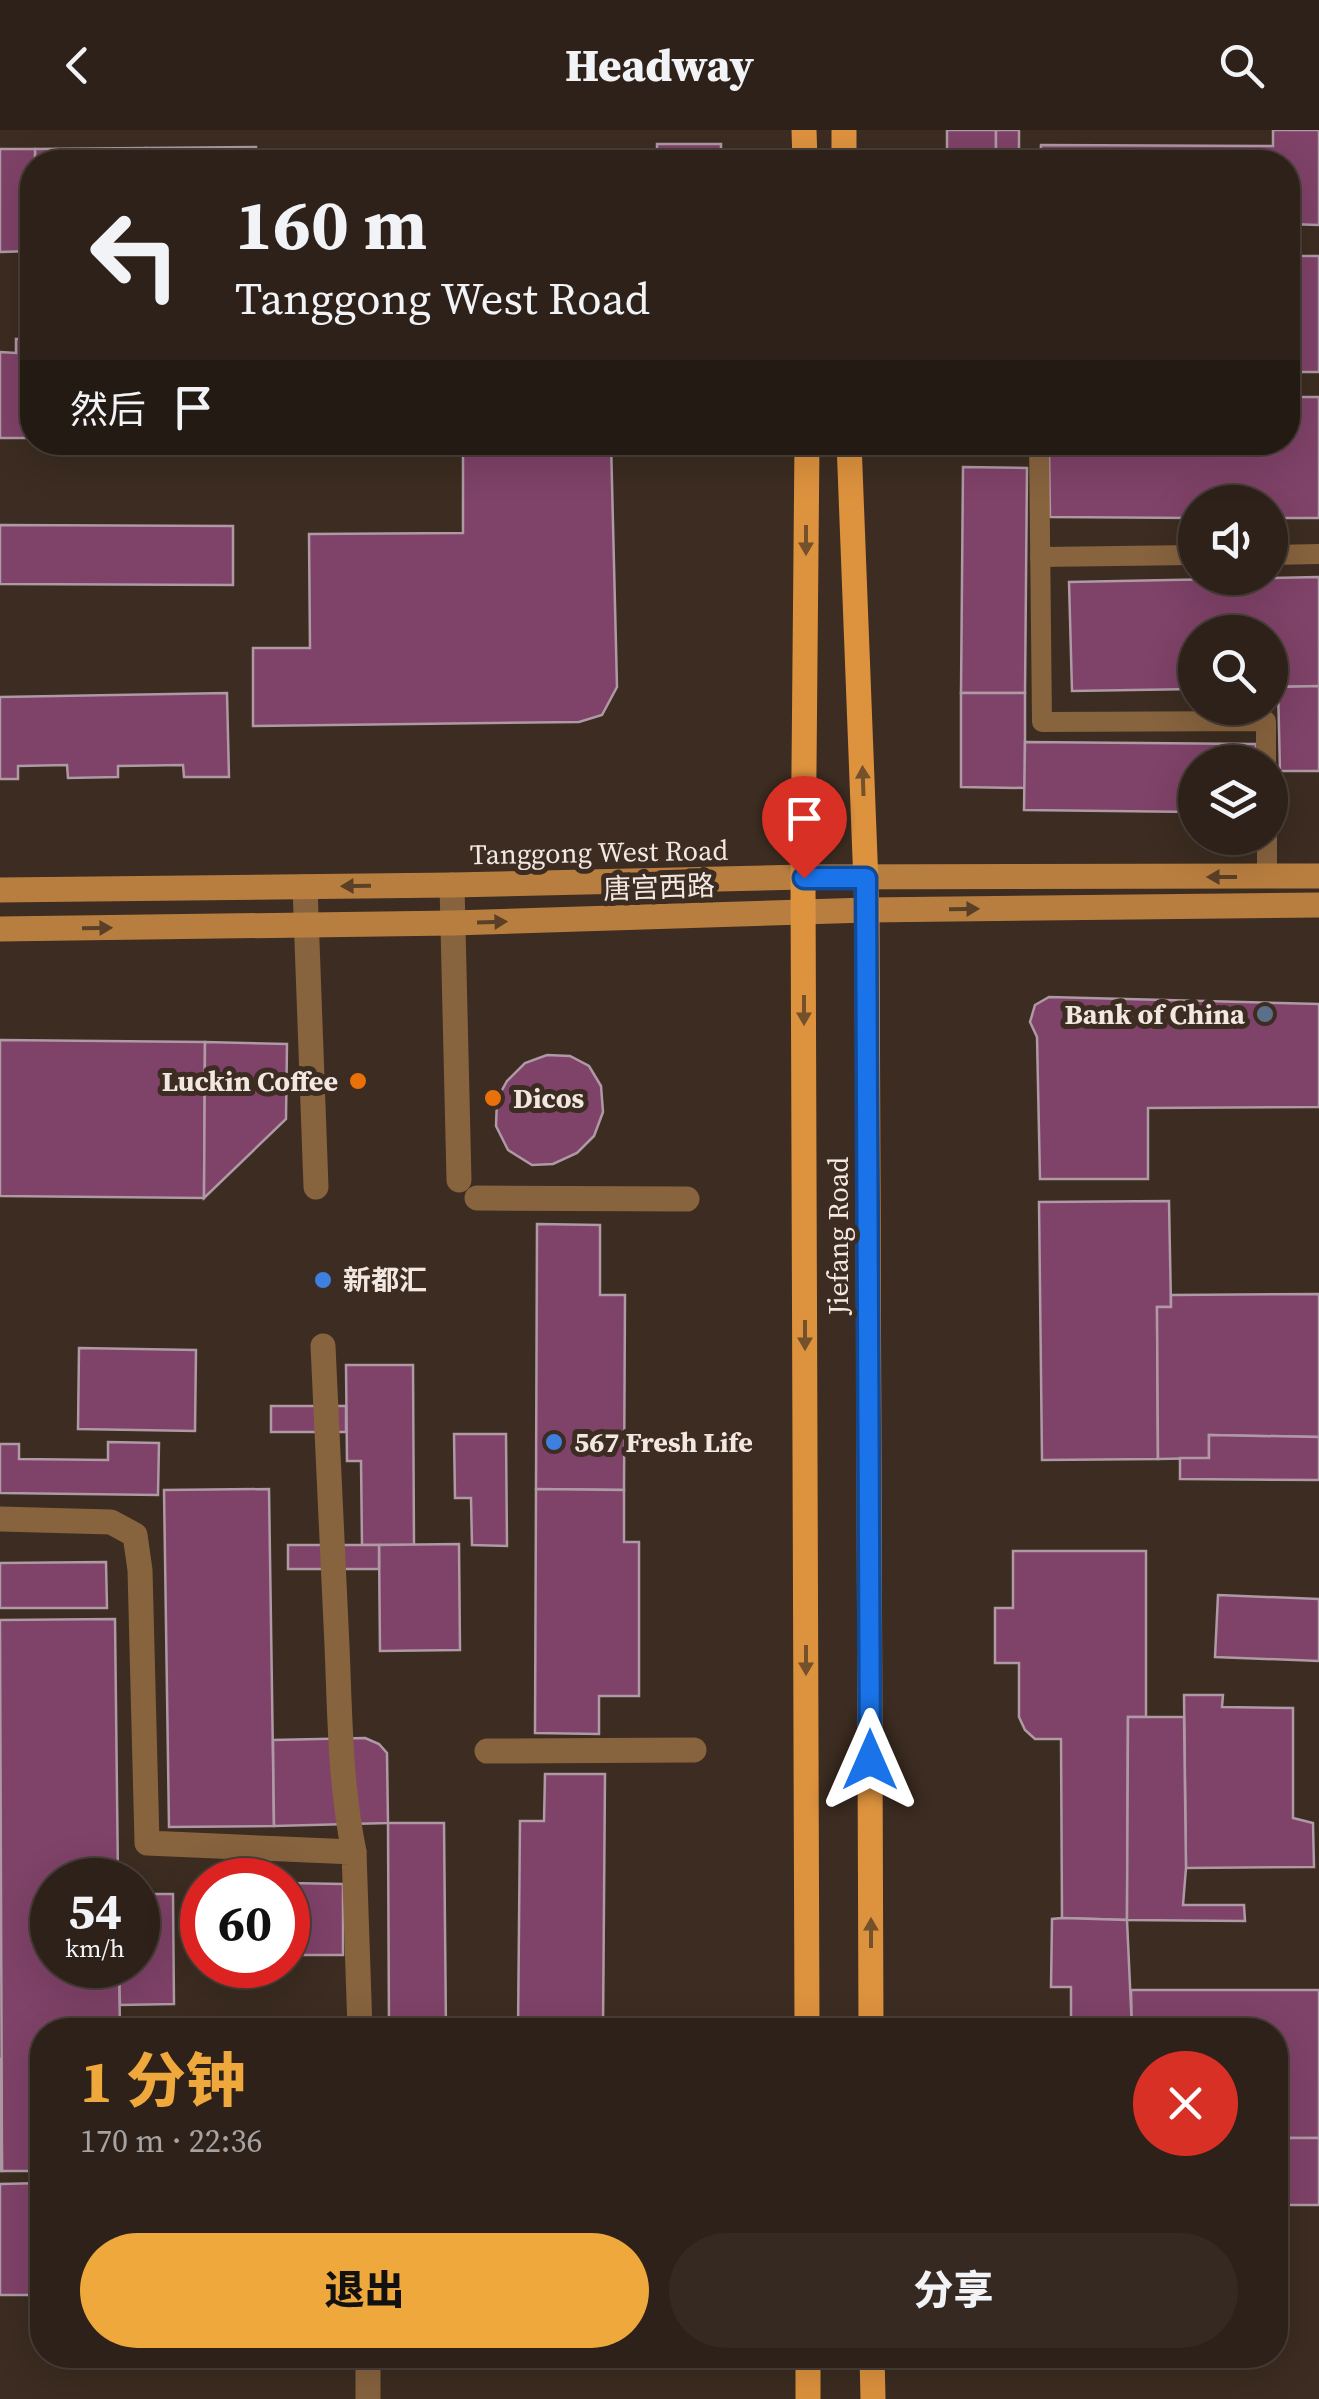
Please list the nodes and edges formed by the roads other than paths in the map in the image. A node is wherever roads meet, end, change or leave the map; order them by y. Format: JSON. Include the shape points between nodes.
{"nodes":[{"id":1,"x":807,"y":455,"type":"edge"},
{"id":2,"x":850,"y":455,"type":"edge"},
{"id":3,"x":1040,"y":455,"type":"edge"},
{"id":4,"x":1319,"y":554,"type":"edge"},
{"id":5,"x":1178,"y":555,"type":"edge"},
{"id":6,"x":1288,"y":555,"type":"edge"},
{"id":7,"x":1040,"y":557,"type":"junction"},
{"id":8,"x":1266,"y":745,"type":"edge"},
{"id":9,"x":1267,"y":855,"type":"edge"},
{"id":10,"x":1319,"y":876,"type":"edge"},
{"id":11,"x":1267,"y":877,"type":"junction"},
{"id":12,"x":804,"y":878,"type":"junction"},
{"id":13,"x":866,"y":878,"type":"junction"},
{"id":14,"x":452,"y":885,"type":"junction"},
{"id":15,"x":305,"y":887,"type":"junction"},
{"id":16,"x":0,"y":890,"type":"edge"},
{"id":17,"x":1319,"y":905,"type":"edge"},
{"id":18,"x":867,"y":910,"type":"junction"},
{"id":19,"x":804,"y":912,"type":"junction"},
{"id":20,"x":452,"y":923,"type":"junction"},
{"id":21,"x":306,"y":925,"type":"junction"},
{"id":22,"x":0,"y":930,"type":"edge"},
{"id":23,"x":316,"y":1187,"type":"dead end"},
{"id":24,"x":687,"y":1199,"type":"dead end"},
{"id":25,"x":323,"y":1346,"type":"dead end"},
{"id":26,"x":0,"y":1519,"type":"edge"},
{"id":27,"x":694,"y":1750,"type":"dead end"},
{"id":28,"x":488,"y":1751,"type":"dead end"},
{"id":29,"x":354,"y":1852,"type":"junction"},
{"id":30,"x":360,"y":2018,"type":"edge"},
{"id":31,"x":807,"y":2018,"type":"edge"},
{"id":32,"x":871,"y":2018,"type":"edge"},
{"id":33,"x":368,"y":2368,"type":"edge"},
{"id":34,"x":808,"y":2368,"type":"edge"},
{"id":35,"x":872,"y":2368,"type":"edge"},
{"id":36,"x":368,"y":2399,"type":"edge"},
{"id":37,"x":808,"y":2399,"type":"edge"},
{"id":38,"x":872,"y":2399,"type":"edge"}],
"edges":[{"from":1,"to":12,"type":"main road","name":"Jiefang Road","one_way":true},
{"from":13,"to":2,"type":"main road","name":"Jiefang Road","one_way":true},
{"from":3,"to":7,"type":"lane"},
{"from":4,"to":6,"type":"lane"},
{"from":5,"to":7,"type":"lane"},
{"from":7,"to":8,"type":"lane","via":[[1042,722],[1266,721]]},
{"from":9,"to":11,"type":"lane"},
{"from":10,"to":11,"type":"main road","name":"Tanggong West Road"},
{"from":11,"to":13,"type":"main road","name":"Tanggong West Road","one_way":true},
{"from":12,"to":13,"type":"main road","name":"Tanggong West Road"},
{"from":12,"to":14,"type":"main road","name":"Tanggong West Road"},
{"from":12,"to":19,"type":"main road","name":"Jiefang Road"},
{"from":13,"to":18,"type":"main road","name":"Jiefang Road"},
{"from":14,"to":15,"type":"main road","name":"Tanggong West Road","one_way":true},
{"from":14,"to":20,"type":"street"},
{"from":15,"to":16,"type":"main road","name":"Tanggong West Road"},
{"from":15,"to":21,"type":"street"},
{"from":18,"to":17,"type":"main road","name":"唐宫西路","one_way":true},
{"from":18,"to":19,"type":"main road","name":"唐宫西路"},
{"from":32,"to":18,"type":"main road","name":"Jiefang Road","one_way":true},
{"from":20,"to":19,"type":"main road","name":"唐宫西路","one_way":true},
{"from":19,"to":31,"type":"main road","name":"Jiefang Road","one_way":true},
{"from":20,"to":21,"type":"main road","name":"唐宫西路"},
{"from":20,"to":24,"type":"street","via":[[468,1189]]},
{"from":22,"to":21,"type":"main road","name":"唐宫西路","one_way":true},
{"from":21,"to":23,"type":"street"},
{"from":25,"to":29,"type":"street","via":[[339,1739]]},
{"from":26,"to":29,"type":"street","via":[[110,1522],[135,1535],[147,1843]]},
{"from":27,"to":28,"type":"street"},
{"from":29,"to":30,"type":"street"},
{"from":33,"to":36,"type":"street"},
{"from":34,"to":37,"type":"main road"},
{"from":35,"to":38,"type":"main road"}]}
